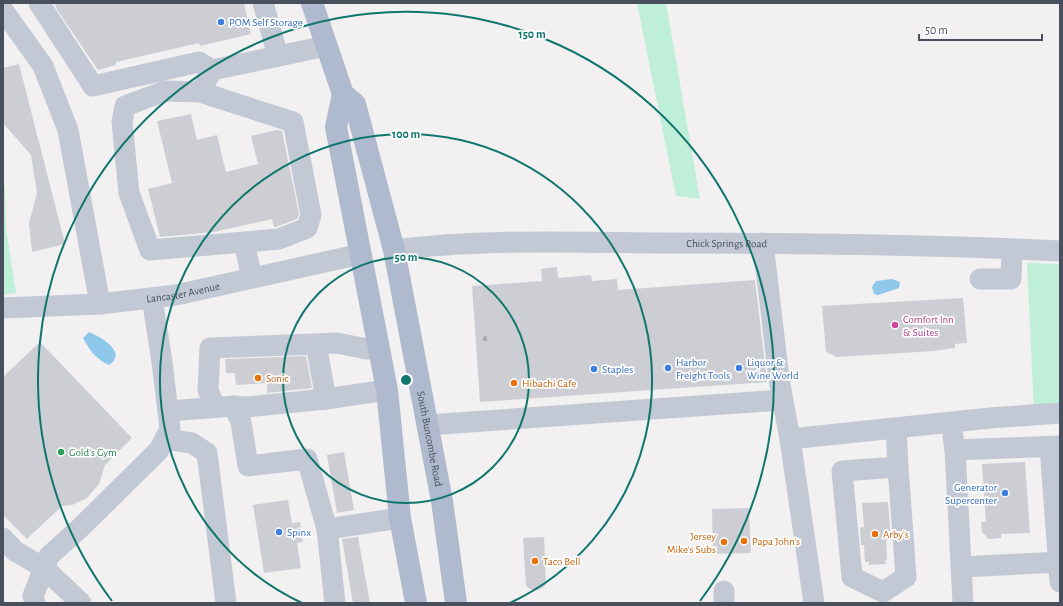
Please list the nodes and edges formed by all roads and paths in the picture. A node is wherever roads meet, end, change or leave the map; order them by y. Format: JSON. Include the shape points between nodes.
{"nodes":[{"id":1,"x":263,"y":3,"type":"edge"},
{"id":2,"x":312,"y":3,"type":"edge"},
{"id":3,"x":38,"y":4,"type":"edge"},
{"id":4,"x":3,"y":10,"type":"edge"},
{"id":5,"x":326,"y":46,"type":"junction"},
{"id":6,"x":278,"y":56,"type":"junction"},
{"id":7,"x":212,"y":70,"type":"junction"},
{"id":8,"x":200,"y":92,"type":"junction"},
{"id":9,"x":343,"y":94,"type":"junction"},
{"id":10,"x":244,"y":242,"type":"junction"},
{"id":11,"x":763,"y":243,"type":"junction"},
{"id":12,"x":1012,"y":248,"type":"junction"},
{"id":13,"x":394,"y":250,"type":"junction"},
{"id":14,"x":1060,"y":251,"type":"edge"},
{"id":15,"x":361,"y":254,"type":"junction"},
{"id":16,"x":252,"y":278,"type":"junction"},
{"id":17,"x":980,"y":279,"type":"dead end"},
{"id":18,"x":152,"y":298,"type":"junction"},
{"id":19,"x":100,"y":304,"type":"junction"},
{"id":20,"x":3,"y":308,"type":"edge"},
{"id":21,"x":316,"y":344,"type":"junction"},
{"id":22,"x":378,"y":348,"type":"junction"},
{"id":23,"x":387,"y":390,"type":"junction"},
{"id":24,"x":326,"y":399,"type":"junction"},
{"id":25,"x":783,"y":400,"type":"junction"},
{"id":26,"x":224,"y":406,"type":"junction"},
{"id":27,"x":168,"y":412,"type":"junction"},
{"id":28,"x":1060,"y":413,"type":"edge"},
{"id":29,"x":952,"y":422,"type":"junction"},
{"id":30,"x":427,"y":425,"type":"junction"},
{"id":31,"x":896,"y":428,"type":"junction"},
{"id":32,"x":790,"y":438,"type":"junction"},
{"id":33,"x":165,"y":439,"type":"junction"},
{"id":34,"x":1055,"y":446,"type":"edge"},
{"id":35,"x":955,"y":450,"type":"junction"},
{"id":36,"x":898,"y":467,"type":"junction"},
{"id":37,"x":400,"y":518,"type":"junction"},
{"id":38,"x":327,"y":529,"type":"junction"},
{"id":39,"x":3,"y":538,"type":"edge"},
{"id":40,"x":961,"y":567,"type":"junction"},
{"id":41,"x":44,"y":568,"type":"junction"},
{"id":42,"x":1059,"y":569,"type":"edge"},
{"id":43,"x":884,"y":598,"type":"edge"},
{"id":44,"x":35,"y":603,"type":"edge"},
{"id":45,"x":81,"y":603,"type":"edge"},
{"id":46,"x":226,"y":603,"type":"edge"},
{"id":47,"x":335,"y":603,"type":"edge"},
{"id":48,"x":416,"y":603,"type":"edge"},
{"id":49,"x":456,"y":603,"type":"edge"},
{"id":50,"x":814,"y":603,"type":"edge"},
{"id":51,"x":963,"y":603,"type":"edge"}],
"edges":[{"from":1,"to":6,"type":"street"},
{"from":2,"to":5,"type":"main road","name":"South Buncombe Road"},
{"from":3,"to":7,"type":"street","via":[[93,86],[199,62]]},
{"from":4,"to":19,"type":"street","via":[[43,66],[68,130]]},
{"from":5,"to":6,"type":"street"},
{"from":5,"to":9,"type":"main road","name":"South Buncombe Road"},
{"from":6,"to":7,"type":"street"},
{"from":7,"to":8,"type":"street"},
{"from":8,"to":10,"type":"street","via":[[293,122],[311,215],[307,228],[279,239]]},
{"from":8,"to":10,"type":"street","via":[[165,91],[125,106],[122,122],[129,192],[150,250]]},
{"from":9,"to":13,"type":"main road","name":"South Buncombe Road","via":[[355,104]]},
{"from":9,"to":15,"type":"main road","via":[[336,127]]},
{"from":10,"to":16,"type":"street"},
{"from":11,"to":12,"type":"street","name":"Chick Springs Road"},
{"from":11,"to":13,"type":"street","name":"Chick Springs Road","via":[[457,243]]},
{"from":11,"to":25,"type":"street"},
{"from":12,"to":14,"type":"street","name":"Chick Springs Road"},
{"from":12,"to":17,"type":"street","via":[[1011,278]]},
{"from":13,"to":30,"type":"main road","name":"South Buncombe Road"},
{"from":15,"to":16,"type":"street","name":"Lancaster Avenue"},
{"from":15,"to":22,"type":"main road"},
{"from":16,"to":18,"type":"street","name":"Lancaster Avenue"},
{"from":18,"to":19,"type":"street","name":"Lancaster Avenue"},
{"from":18,"to":27,"type":"street"},
{"from":19,"to":20,"type":"street","name":"Lancaster Avenue"},
{"from":21,"to":22,"type":"street","via":[[337,343],[367,350]]},
{"from":21,"to":24,"type":"street"},
{"from":21,"to":26,"type":"street","via":[[210,348],[208,390]]},
{"from":22,"to":23,"type":"main road"},
{"from":23,"to":24,"type":"street"},
{"from":23,"to":37,"type":"main road"},
{"from":24,"to":26,"type":"street","via":[[246,407]]},
{"from":25,"to":30,"type":"street"},
{"from":25,"to":32,"type":"street"},
{"from":26,"to":27,"type":"street"},
{"from":26,"to":38,"type":"street","via":[[241,422],[248,466],[307,459]]},
{"from":27,"to":33,"type":"street","via":[[170,429]]},
{"from":28,"to":29,"type":"street"},
{"from":29,"to":31,"type":"street"},
{"from":29,"to":35,"type":"street"},
{"from":30,"to":49,"type":"main road","name":"South Buncombe Road","via":[[442,502]]},
{"from":31,"to":32,"type":"street"},
{"from":31,"to":36,"type":"street"},
{"from":32,"to":50,"type":"street"},
{"from":33,"to":41,"type":"street","via":[[159,450],[79,530],[49,556]]},
{"from":33,"to":46,"type":"street","via":[[192,443],[207,453]]},
{"from":34,"to":35,"type":"street"},
{"from":34,"to":42,"type":"street"},
{"from":35,"to":40,"type":"street"},
{"from":36,"to":43,"type":"street","via":[[906,577]]},
{"from":36,"to":43,"type":"street","via":[[842,471],[852,577]]},
{"from":37,"to":38,"type":"street"},
{"from":37,"to":48,"type":"main road"},
{"from":38,"to":47,"type":"street"},
{"from":39,"to":41,"type":"street","via":[[15,551]]},
{"from":40,"to":42,"type":"street"},
{"from":40,"to":51,"type":"street"},
{"from":41,"to":44,"type":"street","via":[[33,596]]},
{"from":41,"to":45,"type":"street"}]}
